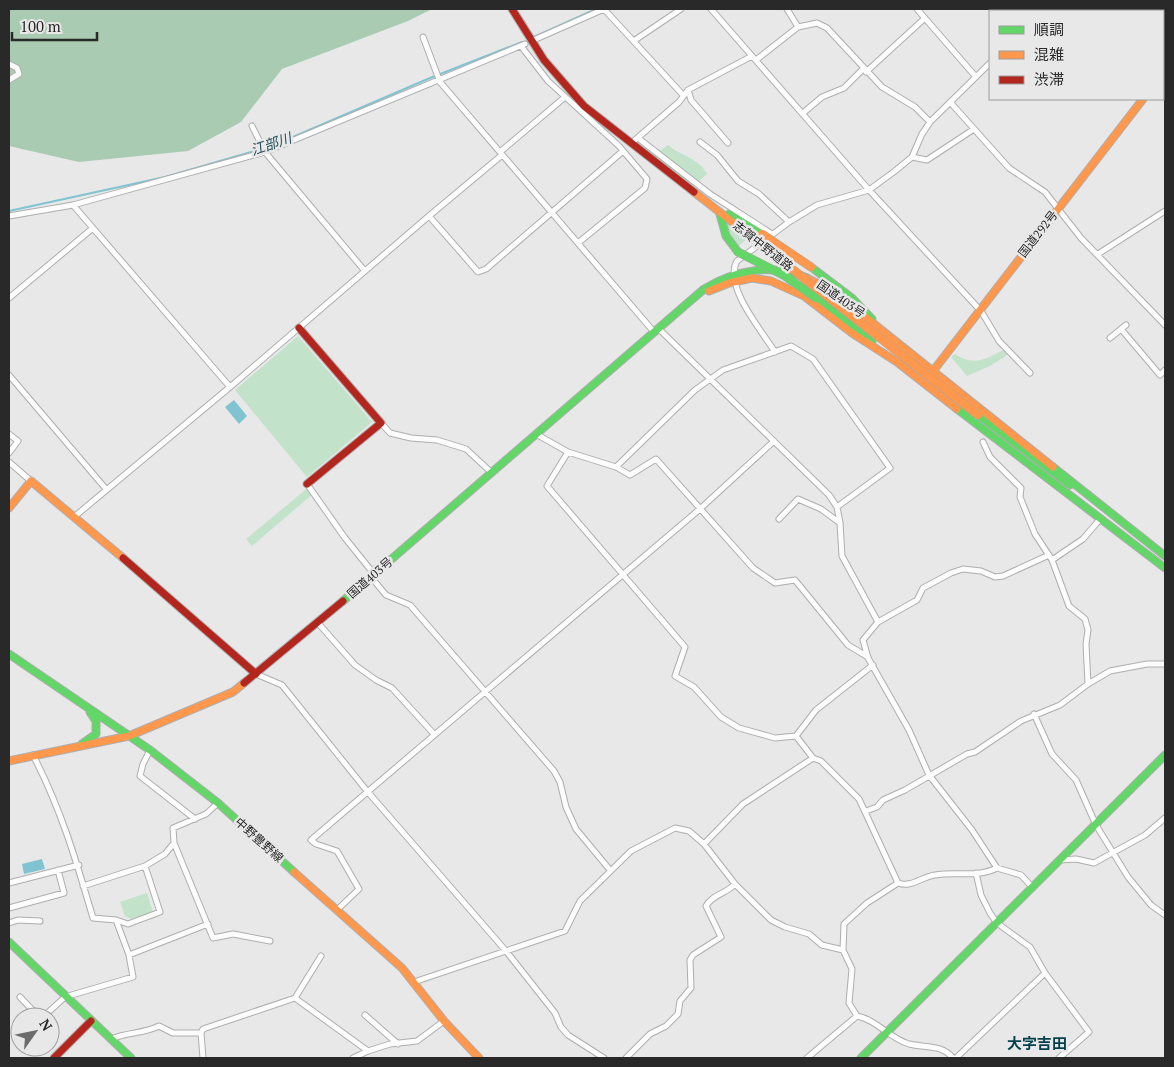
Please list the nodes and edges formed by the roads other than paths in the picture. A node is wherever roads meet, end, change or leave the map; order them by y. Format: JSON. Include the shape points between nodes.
{"nodes":[{"id":1,"x":512,"y":9,"type":"edge"},
{"id":2,"x":604,"y":9,"type":"edge"},
{"id":3,"x":681,"y":9,"type":"edge"},
{"id":4,"x":711,"y":9,"type":"edge"},
{"id":5,"x":787,"y":9,"type":"edge"},
{"id":6,"x":917,"y":9,"type":"edge"},
{"id":7,"x":925,"y":18,"type":"junction"},
{"id":8,"x":798,"y":27,"type":"junction"},
{"id":9,"x":422,"y":37,"type":"dead end"},
{"id":10,"x":536,"y":39,"type":"dead end"},
{"id":11,"x":635,"y":40,"type":"junction"},
{"id":12,"x":754,"y":58,"type":"junction"},
{"id":13,"x":9,"y":64,"type":"edge"},
{"id":14,"x":989,"y":65,"type":"edge"},
{"id":15,"x":864,"y":70,"type":"junction"},
{"id":16,"x":976,"y":77,"type":"junction"},
{"id":17,"x":9,"y":80,"type":"edge"},
{"id":18,"x":440,"y":82,"type":"junction"},
{"id":19,"x":688,"y":90,"type":"junction"},
{"id":20,"x":683,"y":95,"type":"junction"},
{"id":21,"x":565,"y":97,"type":"junction"},
{"id":22,"x":1142,"y":100,"type":"edge"},
{"id":23,"x":950,"y":102,"type":"junction"},
{"id":24,"x":803,"y":113,"type":"junction"},
{"id":25,"x":930,"y":122,"type":"junction"},
{"id":26,"x":252,"y":126,"type":"dead end"},
{"id":27,"x":974,"y":129,"type":"junction"},
{"id":28,"x":700,"y":142,"type":"dead end"},
{"id":29,"x":728,"y":143,"type":"dead end"},
{"id":30,"x":622,"y":151,"type":"junction"},
{"id":31,"x":265,"y":152,"type":"junction"},
{"id":32,"x":501,"y":154,"type":"junction"},
{"id":33,"x":912,"y":157,"type":"junction"},
{"id":34,"x":869,"y":190,"type":"junction"},
{"id":35,"x":703,"y":199,"type":"junction"},
{"id":36,"x":73,"y":205,"type":"junction"},
{"id":37,"x":1059,"y":208,"type":"junction"},
{"id":38,"x":552,"y":211,"type":"junction"},
{"id":39,"x":1165,"y":211,"type":"edge"},
{"id":40,"x":720,"y":212,"type":"junction"},
{"id":41,"x":9,"y":216,"type":"edge"},
{"id":42,"x":429,"y":216,"type":"junction"},
{"id":43,"x":789,"y":222,"type":"junction"},
{"id":44,"x":93,"y":228,"type":"junction"},
{"id":45,"x":772,"y":234,"type":"junction"},
{"id":46,"x":578,"y":243,"type":"junction"},
{"id":47,"x":1098,"y":254,"type":"junction"},
{"id":48,"x":364,"y":270,"type":"junction"},
{"id":49,"x":787,"y":271,"type":"junction"},
{"id":50,"x":735,"y":278,"type":"junction"},
{"id":51,"x":785,"y":286,"type":"junction"},
{"id":52,"x":9,"y":298,"type":"edge"},
{"id":53,"x":979,"y":310,"type":"junction"},
{"id":54,"x":1126,"y":325,"type":"dead end"},
{"id":55,"x":1165,"y":325,"type":"edge"},
{"id":56,"x":877,"y":326,"type":"junction"},
{"id":57,"x":299,"y":328,"type":"junction"},
{"id":58,"x":1121,"y":329,"type":"junction"},
{"id":59,"x":656,"y":330,"type":"junction"},
{"id":60,"x":1110,"y":338,"type":"dead end"},
{"id":61,"x":775,"y":352,"type":"junction"},
{"id":62,"x":897,"y":362,"type":"junction"},
{"id":63,"x":1165,"y":370,"type":"edge"},
{"id":64,"x":933,"y":371,"type":"junction"},
{"id":65,"x":1030,"y":373,"type":"dead end"},
{"id":66,"x":9,"y":375,"type":"edge"},
{"id":67,"x":710,"y":380,"type":"junction"},
{"id":68,"x":923,"y":383,"type":"junction"},
{"id":69,"x":230,"y":387,"type":"junction"},
{"id":70,"x":381,"y":423,"type":"junction"},
{"id":71,"x":9,"y":434,"type":"edge"},
{"id":72,"x":536,"y":434,"type":"junction"},
{"id":73,"x":774,"y":441,"type":"junction"},
{"id":74,"x":983,"y":442,"type":"dead end"},
{"id":75,"x":568,"y":452,"type":"junction"},
{"id":76,"x":9,"y":453,"type":"edge"},
{"id":77,"x":1037,"y":461,"type":"junction"},
{"id":78,"x":9,"y":462,"type":"edge"},
{"id":79,"x":616,"y":467,"type":"junction"},
{"id":80,"x":492,"y":472,"type":"junction"},
{"id":81,"x":31,"y":481,"type":"junction"},
{"id":82,"x":307,"y":484,"type":"joint"},
{"id":83,"x":106,"y":489,"type":"junction"},
{"id":84,"x":837,"y":507,"type":"junction"},
{"id":85,"x":9,"y":508,"type":"edge"},
{"id":86,"x":701,"y":508,"type":"junction"},
{"id":87,"x":1106,"y":510,"type":"junction"},
{"id":88,"x":74,"y":517,"type":"junction"},
{"id":89,"x":1101,"y":518,"type":"junction"},
{"id":90,"x":778,"y":519,"type":"dead end"},
{"id":91,"x":840,"y":523,"type":"junction"},
{"id":92,"x":1165,"y":556,"type":"edge"},
{"id":93,"x":1051,"y":558,"type":"junction"},
{"id":94,"x":1165,"y":568,"type":"edge"},
{"id":95,"x":622,"y":573,"type":"junction"},
{"id":96,"x":372,"y":576,"type":"junction"},
{"id":97,"x":878,"y":622,"type":"junction"},
{"id":98,"x":318,"y":623,"type":"junction"},
{"id":99,"x":9,"y":654,"type":"edge"},
{"id":100,"x":868,"y":658,"type":"junction"},
{"id":101,"x":1165,"y":664,"type":"edge"},
{"id":102,"x":873,"y":665,"type":"junction"},
{"id":103,"x":256,"y":674,"type":"junction"},
{"id":104,"x":1088,"y":684,"type":"junction"},
{"id":105,"x":485,"y":691,"type":"junction"},
{"id":106,"x":87,"y":708,"type":"junction"},
{"id":107,"x":1034,"y":714,"type":"junction"},
{"id":108,"x":433,"y":734,"type":"junction"},
{"id":109,"x":129,"y":736,"type":"junction"},
{"id":110,"x":796,"y":736,"type":"junction"},
{"id":111,"x":81,"y":745,"type":"junction"},
{"id":112,"x":150,"y":750,"type":"junction"},
{"id":113,"x":33,"y":755,"type":"junction"},
{"id":114,"x":1165,"y":756,"type":"edge"},
{"id":115,"x":813,"y":758,"type":"junction"},
{"id":116,"x":9,"y":761,"type":"edge"},
{"id":117,"x":929,"y":775,"type":"junction"},
{"id":118,"x":367,"y":791,"type":"junction"},
{"id":119,"x":218,"y":803,"type":"junction"},
{"id":120,"x":866,"y":811,"type":"junction"},
{"id":121,"x":1165,"y":818,"type":"edge"},
{"id":122,"x":195,"y":819,"type":"junction"},
{"id":123,"x":1096,"y":825,"type":"junction"},
{"id":124,"x":174,"y":843,"type":"junction"},
{"id":125,"x":704,"y":844,"type":"junction"},
{"id":126,"x":1115,"y":852,"type":"junction"},
{"id":127,"x":1060,"y":860,"type":"junction"},
{"id":128,"x":79,"y":865,"type":"junction"},
{"id":129,"x":145,"y":866,"type":"junction"},
{"id":130,"x":997,"y":868,"type":"junction"},
{"id":131,"x":58,"y":870,"type":"junction"},
{"id":132,"x":610,"y":870,"type":"junction"},
{"id":133,"x":976,"y":873,"type":"junction"},
{"id":134,"x":9,"y":883,"type":"edge"},
{"id":135,"x":898,"y":883,"type":"junction"},
{"id":136,"x":735,"y":884,"type":"junction"},
{"id":137,"x":83,"y":886,"type":"junction"},
{"id":138,"x":1033,"y":888,"type":"junction"},
{"id":139,"x":9,"y":908,"type":"edge"},
{"id":140,"x":336,"y":910,"type":"junction"},
{"id":141,"x":1165,"y":916,"type":"edge"},
{"id":142,"x":116,"y":920,"type":"junction"},
{"id":143,"x":40,"y":921,"type":"dead end"},
{"id":144,"x":997,"y":922,"type":"junction"},
{"id":145,"x":9,"y":923,"type":"edge"},
{"id":146,"x":208,"y":924,"type":"junction"},
{"id":147,"x":270,"y":941,"type":"dead end"},
{"id":148,"x":9,"y":942,"type":"edge"},
{"id":149,"x":843,"y":950,"type":"junction"},
{"id":150,"x":506,"y":951,"type":"junction"},
{"id":151,"x":129,"y":955,"type":"junction"},
{"id":152,"x":321,"y":956,"type":"dead end"},
{"id":153,"x":1045,"y":973,"type":"junction"},
{"id":154,"x":414,"y":982,"type":"junction"},
{"id":155,"x":65,"y":997,"type":"junction"},
{"id":156,"x":20,"y":998,"type":"dead end"},
{"id":157,"x":295,"y":998,"type":"junction"},
{"id":158,"x":29,"y":1007,"type":"edge"},
{"id":159,"x":54,"y":1007,"type":"edge"},
{"id":160,"x":365,"y":1015,"type":"dead end"},
{"id":161,"x":857,"y":1016,"type":"junction"},
{"id":162,"x":91,"y":1021,"type":"junction"},
{"id":163,"x":444,"y":1021,"type":"junction"},
{"id":164,"x":887,"y":1031,"type":"junction"},
{"id":165,"x":201,"y":1033,"type":"junction"},
{"id":166,"x":111,"y":1039,"type":"junction"},
{"id":167,"x":398,"y":1044,"type":"junction"},
{"id":168,"x":368,"y":1051,"type":"junction"},
{"id":169,"x":54,"y":1058,"type":"edge"},
{"id":170,"x":130,"y":1058,"type":"edge"},
{"id":171,"x":203,"y":1058,"type":"edge"},
{"id":172,"x":353,"y":1058,"type":"edge"},
{"id":173,"x":479,"y":1058,"type":"edge"},
{"id":174,"x":604,"y":1058,"type":"edge"},
{"id":175,"x":626,"y":1058,"type":"edge"},
{"id":176,"x":807,"y":1058,"type":"edge"},
{"id":177,"x":861,"y":1058,"type":"edge"},
{"id":178,"x":954,"y":1058,"type":"edge"},
{"id":179,"x":1059,"y":1058,"type":"edge"}],
"edges":[{"from":1,"to":35,"type":"main road","name":"志賀中野道路","via":[[540,56],[570,92],[628,142]]},
{"from":2,"to":10,"type":"street"},
{"from":2,"to":11,"type":"street"},
{"from":3,"to":11,"type":"street"},
{"from":4,"to":12,"type":"street"},
{"from":5,"to":8,"type":"street"},
{"from":6,"to":7,"type":"street"},
{"from":7,"to":15,"type":"street"},
{"from":7,"to":16,"type":"street"},
{"from":8,"to":12,"type":"street"},
{"from":8,"to":15,"type":"street","via":[[817,23],[827,28]]},
{"from":9,"to":18,"type":"street"},
{"from":11,"to":20,"type":"street"},
{"from":12,"to":19,"type":"street"},
{"from":12,"to":24,"type":"street"},
{"from":13,"to":17,"type":"street","via":[[17,68],[19,74]]},
{"from":14,"to":16,"type":"street"},
{"from":15,"to":24,"type":"street","via":[[844,88],[822,97]]},
{"from":15,"to":25,"type":"street"},
{"from":16,"to":23,"type":"street"},
{"from":18,"to":21,"type":"street","via":[[523,45],[535,66]]},
{"from":18,"to":31,"type":"street"},
{"from":18,"to":32,"type":"street"},
{"from":19,"to":20,"type":"street"},
{"from":19,"to":29,"type":"street","via":[[691,100]]},
{"from":20,"to":45,"type":"street","via":[[636,139],[710,194]]},
{"from":21,"to":30,"type":"street"},
{"from":21,"to":32,"type":"street"},
{"from":22,"to":37,"type":"main road","name":"国道292号"},
{"from":23,"to":25,"type":"street"},
{"from":23,"to":27,"type":"street"},
{"from":24,"to":34,"type":"street"},
{"from":25,"to":33,"type":"street"},
{"from":26,"to":31,"type":"street"},
{"from":27,"to":33,"type":"street","via":[[927,160]]},
{"from":27,"to":37,"type":"street","via":[[1010,168],[1045,192]]},
{"from":28,"to":43,"type":"street","via":[[717,155],[738,181],[760,194]]},
{"from":30,"to":38,"type":"street"},
{"from":30,"to":46,"type":"street","via":[[648,179],[644,188]]},
{"from":31,"to":36,"type":"street"},
{"from":31,"to":48,"type":"street"},
{"from":32,"to":38,"type":"street"},
{"from":32,"to":42,"type":"street"},
{"from":33,"to":34,"type":"street"},
{"from":34,"to":43,"type":"street","via":[[817,205]]},
{"from":34,"to":53,"type":"street"},
{"from":35,"to":40,"type":"main road","name":"志賀中野道路"},
{"from":35,"to":56,"type":"main road","bridge":true,"via":[[811,266],[863,308]]},
{"from":36,"to":41,"type":"street"},
{"from":36,"to":44,"type":"street"},
{"from":37,"to":47,"type":"street","via":[[1081,238]]},
{"from":37,"to":53,"type":"main road","name":"国道292号"},
{"from":38,"to":42,"type":"street","via":[[486,269],[478,272]]},
{"from":38,"to":46,"type":"street"},
{"from":39,"to":47,"type":"street"},
{"from":40,"to":62,"type":"main road","bridge":true,"via":[[726,236],[738,252],[785,276]]},
{"from":40,"to":77,"type":"main road","name":"志賀中野道路","bridge":true},
{"from":42,"to":48,"type":"street"},
{"from":43,"to":45,"type":"street"},
{"from":44,"to":52,"type":"street"},
{"from":44,"to":69,"type":"street"},
{"from":45,"to":50,"type":"street","via":[[739,259]]},
{"from":46,"to":59,"type":"street"},
{"from":47,"to":55,"type":"street"},
{"from":48,"to":57,"type":"street"},
{"from":49,"to":50,"type":"main road","name":"国道403号","via":[[761,270]]},
{"from":49,"to":51,"type":"main road"},
{"from":49,"to":56,"type":"main road","name":"国道403号","via":[[822,284]]},
{"from":50,"to":51,"type":"main road","name":"国道403号","via":[[762,279]]},
{"from":50,"to":59,"type":"main road","name":"国道403号","via":[[709,285]]},
{"from":50,"to":61,"type":"street","via":[[741,300]]},
{"from":51,"to":62,"type":"main road","name":"国道403号"},
{"from":53,"to":64,"type":"main road","name":"国道292号"},
{"from":53,"to":65,"type":"street","via":[[999,341]]},
{"from":54,"to":58,"type":"street"},
{"from":56,"to":64,"type":"main road","name":"国道403号"},
{"from":57,"to":69,"type":"street"},
{"from":57,"to":70,"type":"main road"},
{"from":58,"to":60,"type":"street"},
{"from":58,"to":63,"type":"street","via":[[1160,374]]},
{"from":59,"to":67,"type":"street"},
{"from":59,"to":72,"type":"main road","name":"国道403号"},
{"from":61,"to":67,"type":"street","via":[[723,370]]},
{"from":61,"to":84,"type":"street","via":[[790,346],[813,358],[890,468]]},
{"from":62,"to":68,"type":"main road","name":"国道403号"},
{"from":64,"to":68,"type":"main road","name":"国道292号"},
{"from":64,"to":87,"type":"main road"},
{"from":66,"to":83,"type":"street"},
{"from":67,"to":73,"type":"street"},
{"from":67,"to":79,"type":"street","via":[[695,390]]},
{"from":68,"to":89,"type":"main road"},
{"from":69,"to":83,"type":"street"},
{"from":70,"to":80,"type":"street","via":[[390,433],[437,440],[466,449]]},
{"from":70,"to":82,"type":"main road"},
{"from":71,"to":76,"type":"street","via":[[18,442]]},
{"from":72,"to":75,"type":"street"},
{"from":72,"to":80,"type":"main road","name":"国道403号"},
{"from":73,"to":84,"type":"street"},
{"from":73,"to":86,"type":"street"},
{"from":74,"to":93,"type":"street","via":[[990,457],[1021,488],[1020,497],[1035,534]]},
{"from":75,"to":79,"type":"street"},
{"from":75,"to":95,"type":"street","via":[[547,486]]},
{"from":77,"to":87,"type":"main road"},
{"from":77,"to":89,"type":"main road"},
{"from":78,"to":81,"type":"street"},
{"from":79,"to":86,"type":"street","via":[[630,474],[656,459]]},
{"from":80,"to":96,"type":"main road","name":"国道403号"},
{"from":81,"to":85,"type":"main road"},
{"from":81,"to":88,"type":"main road"},
{"from":82,"to":96,"type":"street"},
{"from":83,"to":88,"type":"street"},
{"from":84,"to":91,"type":"street"},
{"from":86,"to":95,"type":"street"},
{"from":86,"to":100,"type":"street","via":[[753,568],[774,583],[795,580],[848,645]]},
{"from":87,"to":92,"type":"main road"},
{"from":88,"to":103,"type":"main road"},
{"from":89,"to":93,"type":"street","via":[[1083,539]]},
{"from":89,"to":94,"type":"main road"},
{"from":90,"to":91,"type":"street","via":[[798,499],[822,509]]},
{"from":91,"to":97,"type":"street","via":[[842,556]]},
{"from":93,"to":97,"type":"street","via":[[1003,576],[963,569],[950,573],[923,588],[917,600]]},
{"from":93,"to":104,"type":"street","via":[[1069,606],[1085,619]]},
{"from":95,"to":105,"type":"street"},
{"from":95,"to":110,"type":"street","via":[[685,647],[675,676],[694,687],[721,717],[739,728],[775,738]]},
{"from":96,"to":98,"type":"main road","name":"国道403号"},
{"from":96,"to":105,"type":"street","via":[[386,595],[410,605]]},
{"from":97,"to":100,"type":"street","via":[[863,640]]},
{"from":98,"to":103,"type":"main road","name":"国道403号"},
{"from":98,"to":108,"type":"street","via":[[355,665],[392,688]]},
{"from":99,"to":106,"type":"main road","name":"中野豊野線"},
{"from":100,"to":102,"type":"street"},
{"from":101,"to":104,"type":"street","via":[[1120,669]]},
{"from":102,"to":110,"type":"street","via":[[816,710]]},
{"from":102,"to":117,"type":"street","via":[[909,730]]},
{"from":103,"to":109,"type":"main road","name":"国道403号","via":[[233,692]]},
{"from":103,"to":118,"type":"street","via":[[282,685]]},
{"from":104,"to":107,"type":"street","via":[[1060,704]]},
{"from":105,"to":108,"type":"street"},
{"from":105,"to":132,"type":"street","via":[[554,772],[576,829]]},
{"from":106,"to":109,"type":"main road","name":"中野豊野線"},
{"from":106,"to":111,"type":"main road","via":[[94,717],[97,730],[94,737]]},
{"from":107,"to":117,"type":"street","via":[[975,752]]},
{"from":107,"to":123,"type":"street","via":[[1052,754],[1076,780]]},
{"from":108,"to":118,"type":"street"},
{"from":109,"to":111,"type":"main road","name":"国道403号"},
{"from":109,"to":112,"type":"main road","name":"中野豊野線"},
{"from":110,"to":115,"type":"street"},
{"from":111,"to":113,"type":"main road","name":"国道403号"},
{"from":112,"to":119,"type":"main road","name":"中野豊野線"},
{"from":112,"to":122,"type":"street","via":[[140,776]]},
{"from":113,"to":116,"type":"main road","name":"国道403号"},
{"from":113,"to":128,"type":"street"},
{"from":114,"to":123,"type":"main road"},
{"from":115,"to":120,"type":"street","via":[[831,770]]},
{"from":115,"to":125,"type":"street","via":[[743,804]]},
{"from":117,"to":120,"type":"street"},
{"from":117,"to":130,"type":"street"},
{"from":118,"to":140,"type":"street","via":[[311,840],[337,852],[358,885],[359,889]]},
{"from":118,"to":150,"type":"street"},
{"from":119,"to":122,"type":"street"},
{"from":119,"to":140,"type":"main road","name":"中野豊野線"},
{"from":120,"to":135,"type":"street"},
{"from":121,"to":126,"type":"street","via":[[1145,835]]},
{"from":122,"to":124,"type":"street","via":[[173,828]]},
{"from":123,"to":126,"type":"street"},
{"from":123,"to":127,"type":"main road"},
{"from":124,"to":129,"type":"street","via":[[165,854]]},
{"from":124,"to":146,"type":"street"},
{"from":125,"to":132,"type":"street","via":[[689,831],[675,828],[631,851]]},
{"from":125,"to":136,"type":"street"},
{"from":126,"to":127,"type":"street","via":[[1094,864],[1076,859]]},
{"from":126,"to":141,"type":"street","via":[[1128,877],[1151,905]]},
{"from":127,"to":138,"type":"main road"},
{"from":128,"to":131,"type":"street"},
{"from":128,"to":137,"type":"street"},
{"from":129,"to":137,"type":"street"},
{"from":129,"to":142,"type":"street","via":[[160,912],[128,924]]},
{"from":130,"to":133,"type":"street"},
{"from":130,"to":138,"type":"street","via":[[1021,876]]},
{"from":131,"to":134,"type":"street"},
{"from":131,"to":139,"type":"street","via":[[64,893]]},
{"from":132,"to":150,"type":"street","via":[[580,901],[565,931]]},
{"from":133,"to":135,"type":"street","via":[[948,872],[928,876],[908,886]]},
{"from":133,"to":144,"type":"street","via":[[984,904]]},
{"from":135,"to":149,"type":"street","via":[[847,920]]},
{"from":136,"to":149,"type":"street","via":[[771,920],[809,934],[822,945]]},
{"from":136,"to":175,"type":"street","via":[[728,892],[710,899],[706,906],[721,937],[690,960],[691,988],[680,1001],[678,1014],[666,1026],[650,1034]]},
{"from":137,"to":142,"type":"street","via":[[93,918]]},
{"from":138,"to":144,"type":"main road"},
{"from":140,"to":154,"type":"main road","name":"中野豊野線","via":[[372,939]]},
{"from":142,"to":151,"type":"street"},
{"from":143,"to":145,"type":"street"},
{"from":144,"to":153,"type":"street","via":[[1030,947]]},
{"from":144,"to":164,"type":"main road"},
{"from":146,"to":147,"type":"street","via":[[213,938],[233,934]]},
{"from":146,"to":151,"type":"street"},
{"from":148,"to":155,"type":"main road"},
{"from":149,"to":161,"type":"street","via":[[852,969],[849,1003]]},
{"from":150,"to":154,"type":"street"},
{"from":150,"to":174,"type":"street","via":[[555,1013],[568,1035]]},
{"from":151,"to":155,"type":"street","via":[[133,977]]},
{"from":152,"to":157,"type":"street"},
{"from":153,"to":178,"type":"street"},
{"from":153,"to":179,"type":"street","via":[[1089,1032]]},
{"from":154,"to":163,"type":"main road","name":"中野豊野線"},
{"from":155,"to":159,"type":"street"},
{"from":155,"to":162,"type":"main road"},
{"from":156,"to":158,"type":"street"},
{"from":157,"to":165,"type":"street","via":[[203,1029]]},
{"from":157,"to":168,"type":"street"},
{"from":160,"to":167,"type":"street"},
{"from":161,"to":164,"type":"street","via":[[868,1018]]},
{"from":161,"to":176,"type":"street"},
{"from":162,"to":166,"type":"main road"},
{"from":162,"to":169,"type":"main road"},
{"from":163,"to":167,"type":"street","via":[[417,1041]]},
{"from":163,"to":173,"type":"main road","name":"中野豊野線"},
{"from":164,"to":177,"type":"main road"},
{"from":164,"to":178,"type":"street","via":[[909,1044],[942,1048]]},
{"from":165,"to":166,"type":"street","via":[[173,1033],[159,1026],[146,1033]]},
{"from":165,"to":171,"type":"street"},
{"from":166,"to":170,"type":"main road"},
{"from":167,"to":168,"type":"street"},
{"from":168,"to":172,"type":"street"}]}
